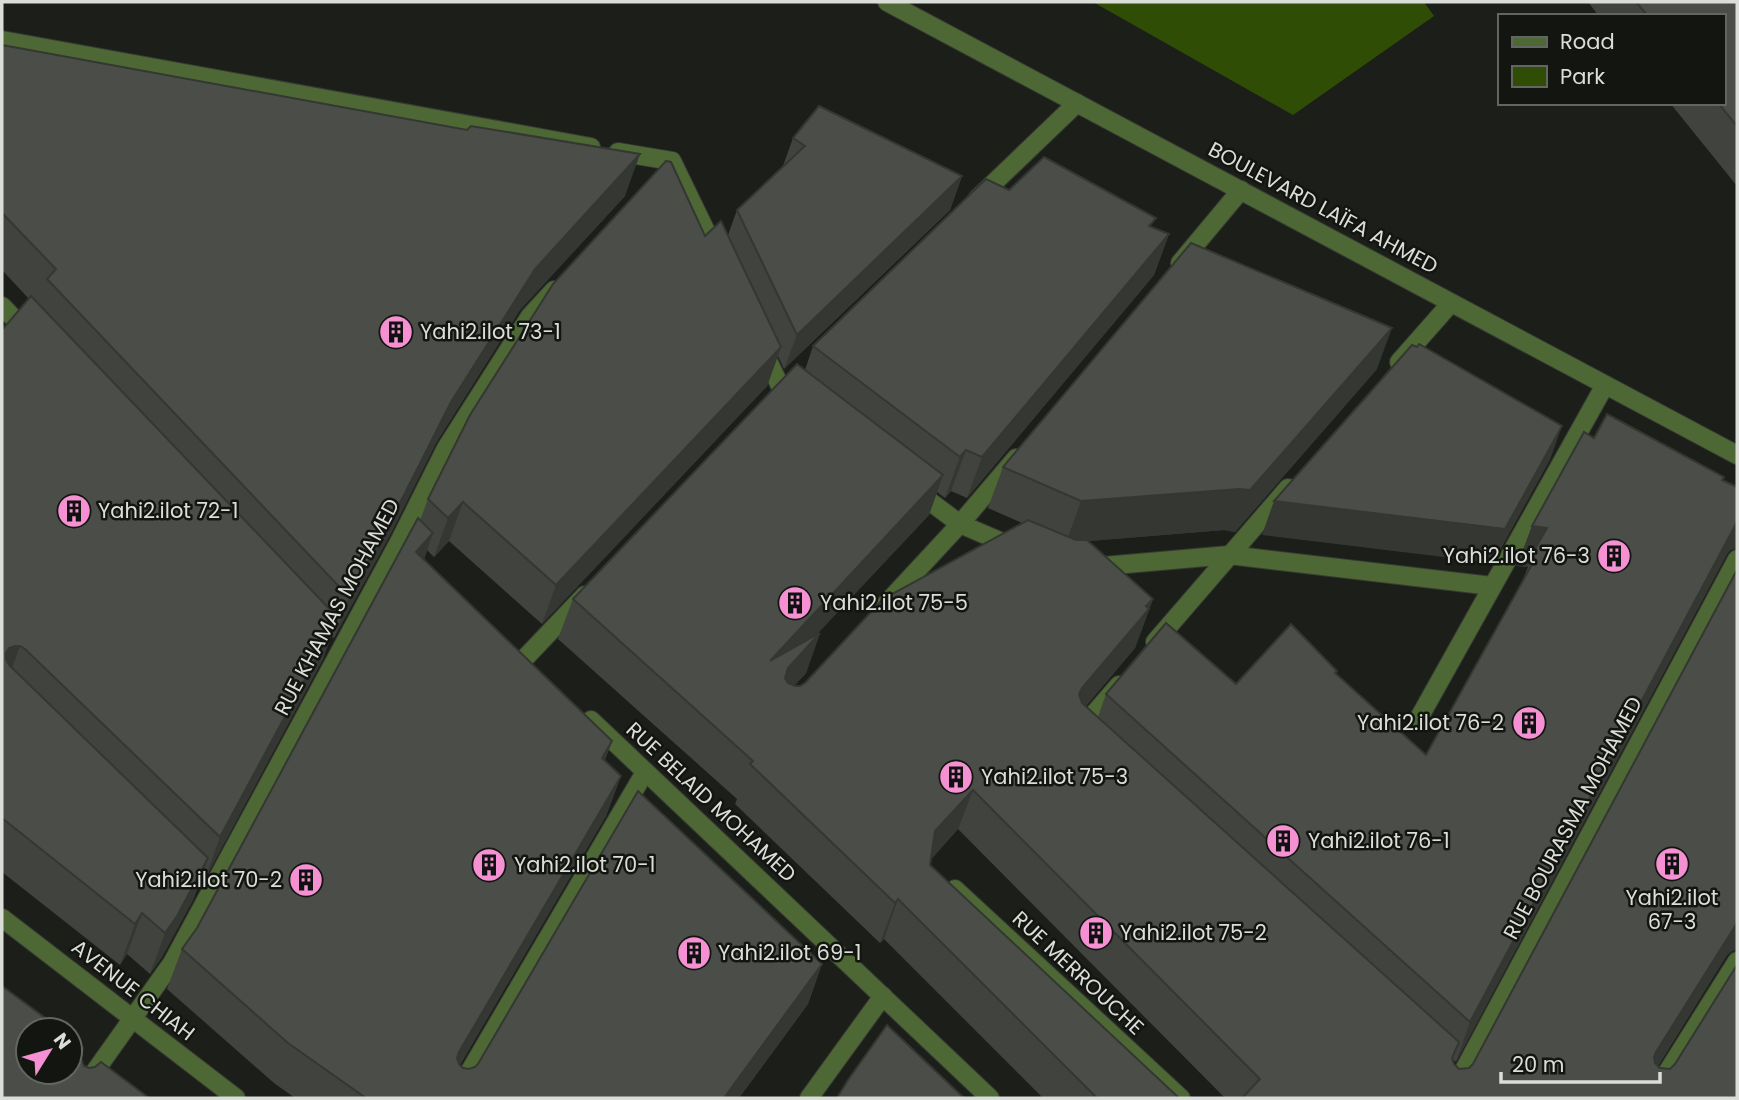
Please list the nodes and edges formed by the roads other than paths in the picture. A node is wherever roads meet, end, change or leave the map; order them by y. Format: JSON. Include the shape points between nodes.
{"nodes":[{"id":1,"x":887,"y":2,"type":"edge"},
{"id":2,"x":2,"y":40,"type":"edge"},
{"id":3,"x":1077,"y":103,"type":"junction"},
{"id":4,"x":672,"y":161,"type":"junction"},
{"id":5,"x":654,"y":181,"type":"edge"},
{"id":6,"x":1241,"y":190,"type":"junction"},
{"id":7,"x":968,"y":208,"type":"edge"},
{"id":8,"x":1171,"y":274,"type":"edge"},
{"id":9,"x":726,"y":275,"type":"edge"},
{"id":10,"x":566,"y":277,"type":"edge"},
{"id":11,"x":1451,"y":303,"type":"junction"},
{"id":12,"x":2,"y":306,"type":"edge"},
{"id":13,"x":757,"y":338,"type":"edge"},
{"id":14,"x":40,"y":346,"type":"edge"},
{"id":15,"x":1387,"y":376,"type":"edge"},
{"id":16,"x":1605,"y":385,"type":"junction"},
{"id":17,"x":812,"y":412,"type":"edge"},
{"id":18,"x":1030,"y":440,"type":"edge"},
{"id":19,"x":1737,"y":456,"type":"edge"},
{"id":20,"x":1303,"y":471,"type":"edge"},
{"id":21,"x":907,"y":484,"type":"edge"},
{"id":22,"x":960,"y":524,"type":"junction"},
{"id":23,"x":1031,"y":554,"type":"edge"},
{"id":24,"x":1229,"y":555,"type":"junction"},
{"id":25,"x":1737,"y":559,"type":"edge"},
{"id":26,"x":1080,"y":568,"type":"edge"},
{"id":27,"x":601,"y":578,"type":"edge"},
{"id":28,"x":1492,"y":586,"type":"junction"},
{"id":29,"x":876,"y":615,"type":"edge"},
{"id":30,"x":1148,"y":650,"type":"edge"},
{"id":31,"x":525,"y":658,"type":"edge"},
{"id":32,"x":1130,"y":671,"type":"edge"},
{"id":33,"x":575,"y":706,"type":"edge"},
{"id":34,"x":1419,"y":718,"type":"dead end"},
{"id":35,"x":1086,"y":744,"type":"edge"},
{"id":36,"x":645,"y":772,"type":"junction"},
{"id":37,"x":945,"y":880,"type":"edge"},
{"id":38,"x":2,"y":918,"type":"edge"},
{"id":39,"x":1737,"y":961,"type":"edge"},
{"id":40,"x":883,"y":996,"type":"junction"},
{"id":41,"x":133,"y":1018,"type":"junction"},
{"id":42,"x":76,"y":1098,"type":"edge"},
{"id":43,"x":236,"y":1098,"type":"edge"},
{"id":44,"x":454,"y":1098,"type":"edge"},
{"id":45,"x":810,"y":1098,"type":"edge"},
{"id":46,"x":990,"y":1098,"type":"edge"},
{"id":47,"x":1181,"y":1098,"type":"edge"},
{"id":48,"x":1448,"y":1098,"type":"edge"},
{"id":49,"x":1651,"y":1098,"type":"edge"}],
"edges":[{"from":1,"to":3,"type":"street","name":"BOULEVARD LAÏFA AHMED"},
{"from":2,"to":4,"type":"street"},
{"from":3,"to":6,"type":"street","name":"BOULEVARD LAÏFA AHMED"},
{"from":3,"to":7,"type":"street"},
{"from":4,"to":5,"type":"street"},
{"from":4,"to":9,"type":"street"},
{"from":6,"to":8,"type":"street"},
{"from":6,"to":11,"type":"street","name":"BOULEVARD LAÏFA AHMED"},
{"from":10,"to":41,"type":"street","name":"RUE KHAMAS MOHAMED","via":[[530,316],[446,448],[405,544],[332,653],[202,892],[172,963]]},
{"from":11,"to":15,"type":"street"},
{"from":11,"to":16,"type":"street","name":"BOULEVARD LAÏFA AHMED"},
{"from":12,"to":14,"type":"street"},
{"from":13,"to":17,"type":"street","via":[[781,388]]},
{"from":16,"to":19,"type":"street","name":"BOULEVARD LAÏFA AHMED"},
{"from":16,"to":28,"type":"street"},
{"from":18,"to":22,"type":"street"},
{"from":20,"to":24,"type":"street"},
{"from":21,"to":22,"type":"street"},
{"from":22,"to":23,"type":"street"},
{"from":22,"to":29,"type":"street"},
{"from":24,"to":26,"type":"street"},
{"from":24,"to":28,"type":"street"},
{"from":24,"to":30,"type":"street"},
{"from":25,"to":48,"type":"street","name":"RUE BOURASMA MOHAMED","via":[[1453,1075]]},
{"from":27,"to":31,"type":"street"},
{"from":28,"to":34,"type":"street"},
{"from":32,"to":35,"type":"street","via":[[1076,735]]},
{"from":33,"to":36,"type":"street","name":"RUE BELAID MOHAMED"},
{"from":36,"to":40,"type":"street","name":"RUE BELAID MOHAMED"},
{"from":36,"to":44,"type":"street"},
{"from":37,"to":47,"type":"street","name":"RUE MERROUCHE"},
{"from":38,"to":41,"type":"street","name":"AVENUE CHIAH"},
{"from":39,"to":49,"type":"street"},
{"from":40,"to":45,"type":"street"},
{"from":40,"to":46,"type":"street","name":"RUE BELAID MOHAMED"},
{"from":41,"to":42,"type":"street","name":"RUE KHAMAS MOHAMED"},
{"from":41,"to":43,"type":"street","name":"AVENUE CHIAH"}]}
